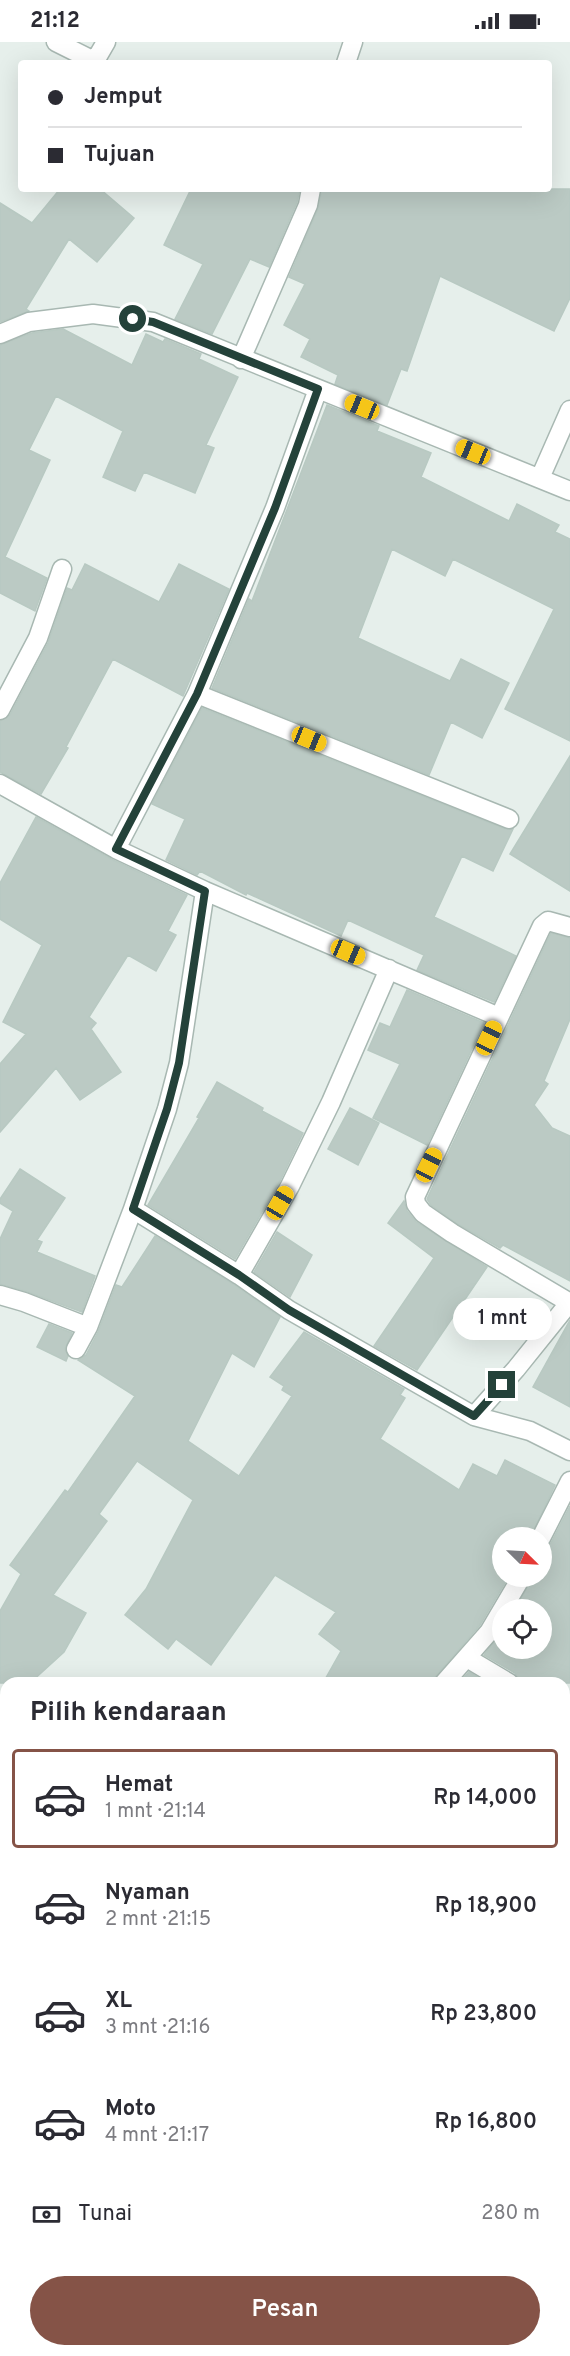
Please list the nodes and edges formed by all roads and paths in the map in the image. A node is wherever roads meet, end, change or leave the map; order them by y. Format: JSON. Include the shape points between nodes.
{"nodes":[{"id":1,"x":56,"y":42,"type":"edge"},
{"id":2,"x":106,"y":42,"type":"edge"},
{"id":3,"x":353,"y":42,"type":"edge"},
{"id":4,"x":93,"y":60,"type":"edge"},
{"id":5,"x":98,"y":60,"type":"edge"},
{"id":6,"x":347,"y":60,"type":"edge"},
{"id":7,"x":310,"y":192,"type":"edge"},
{"id":8,"x":0,"y":334,"type":"edge"},
{"id":9,"x":242,"y":358,"type":"junction"},
{"id":10,"x":318,"y":389,"type":"junction"},
{"id":11,"x":570,"y":410,"type":"edge"},
{"id":12,"x":540,"y":478,"type":"junction"},
{"id":13,"x":570,"y":491,"type":"edge"},
{"id":14,"x":62,"y":569,"type":"dead end"},
{"id":15,"x":197,"y":694,"type":"junction"},
{"id":16,"x":0,"y":710,"type":"edge"},
{"id":17,"x":0,"y":784,"type":"edge"},
{"id":18,"x":509,"y":819,"type":"dead end"},
{"id":19,"x":116,"y":849,"type":"junction"},
{"id":20,"x":205,"y":891,"type":"junction"},
{"id":21,"x":570,"y":927,"type":"edge"},
{"id":22,"x":389,"y":969,"type":"junction"},
{"id":23,"x":500,"y":1017,"type":"junction"},
{"id":24,"x":133,"y":1209,"type":"junction"},
{"id":25,"x":239,"y":1275,"type":"junction"},
{"id":26,"x":0,"y":1295,"type":"edge"},
{"id":27,"x":570,"y":1302,"type":"edge"},
{"id":28,"x":88,"y":1327,"type":"junction"},
{"id":29,"x":76,"y":1349,"type":"dead end"},
{"id":30,"x":474,"y":1416,"type":"junction"},
{"id":31,"x":570,"y":1451,"type":"edge"},
{"id":32,"x":570,"y":1480,"type":"edge"},
{"id":33,"x":547,"y":1527,"type":"edge"},
{"id":34,"x":516,"y":1587,"type":"edge"},
{"id":35,"x":467,"y":1658,"type":"junction"},
{"id":36,"x":450,"y":1677,"type":"edge"},
{"id":37,"x":499,"y":1677,"type":"edge"}],
"edges":[{"from":1,"to":4,"type":"street"},
{"from":2,"to":5,"type":"street"},
{"from":3,"to":6,"type":"street"},
{"from":7,"to":9,"type":"street","via":[[308,205]]},
{"from":8,"to":9,"type":"street","via":[[29,322],[93,314],[153,322]]},
{"from":9,"to":10,"type":"street"},
{"from":10,"to":12,"type":"street"},
{"from":10,"to":15,"type":"street","via":[[275,508]]},
{"from":11,"to":12,"type":"street"},
{"from":12,"to":13,"type":"street"},
{"from":14,"to":16,"type":"street","via":[[38,638]]},
{"from":15,"to":18,"type":"street"},
{"from":15,"to":19,"type":"street"},
{"from":17,"to":19,"type":"street"},
{"from":19,"to":20,"type":"street"},
{"from":20,"to":22,"type":"street"},
{"from":20,"to":24,"type":"street","via":[[179,1063]]},
{"from":21,"to":23,"type":"street","via":[[548,921],[542,926]]},
{"from":22,"to":23,"type":"street"},
{"from":22,"to":25,"type":"street","via":[[290,1186]]},
{"from":23,"to":27,"type":"street","via":[[415,1201],[423,1213],[452,1233]]},
{"from":24,"to":25,"type":"street"},
{"from":24,"to":28,"type":"street"},
{"from":25,"to":30,"type":"street","via":[[289,1310]]},
{"from":26,"to":28,"type":"street"},
{"from":27,"to":30,"type":"street"},
{"from":28,"to":29,"type":"street"},
{"from":30,"to":31,"type":"street","via":[[530,1431]]},
{"from":32,"to":33,"type":"street"},
{"from":34,"to":35,"type":"street","via":[[489,1632]]},
{"from":35,"to":36,"type":"street"},
{"from":35,"to":37,"type":"street"}]}
